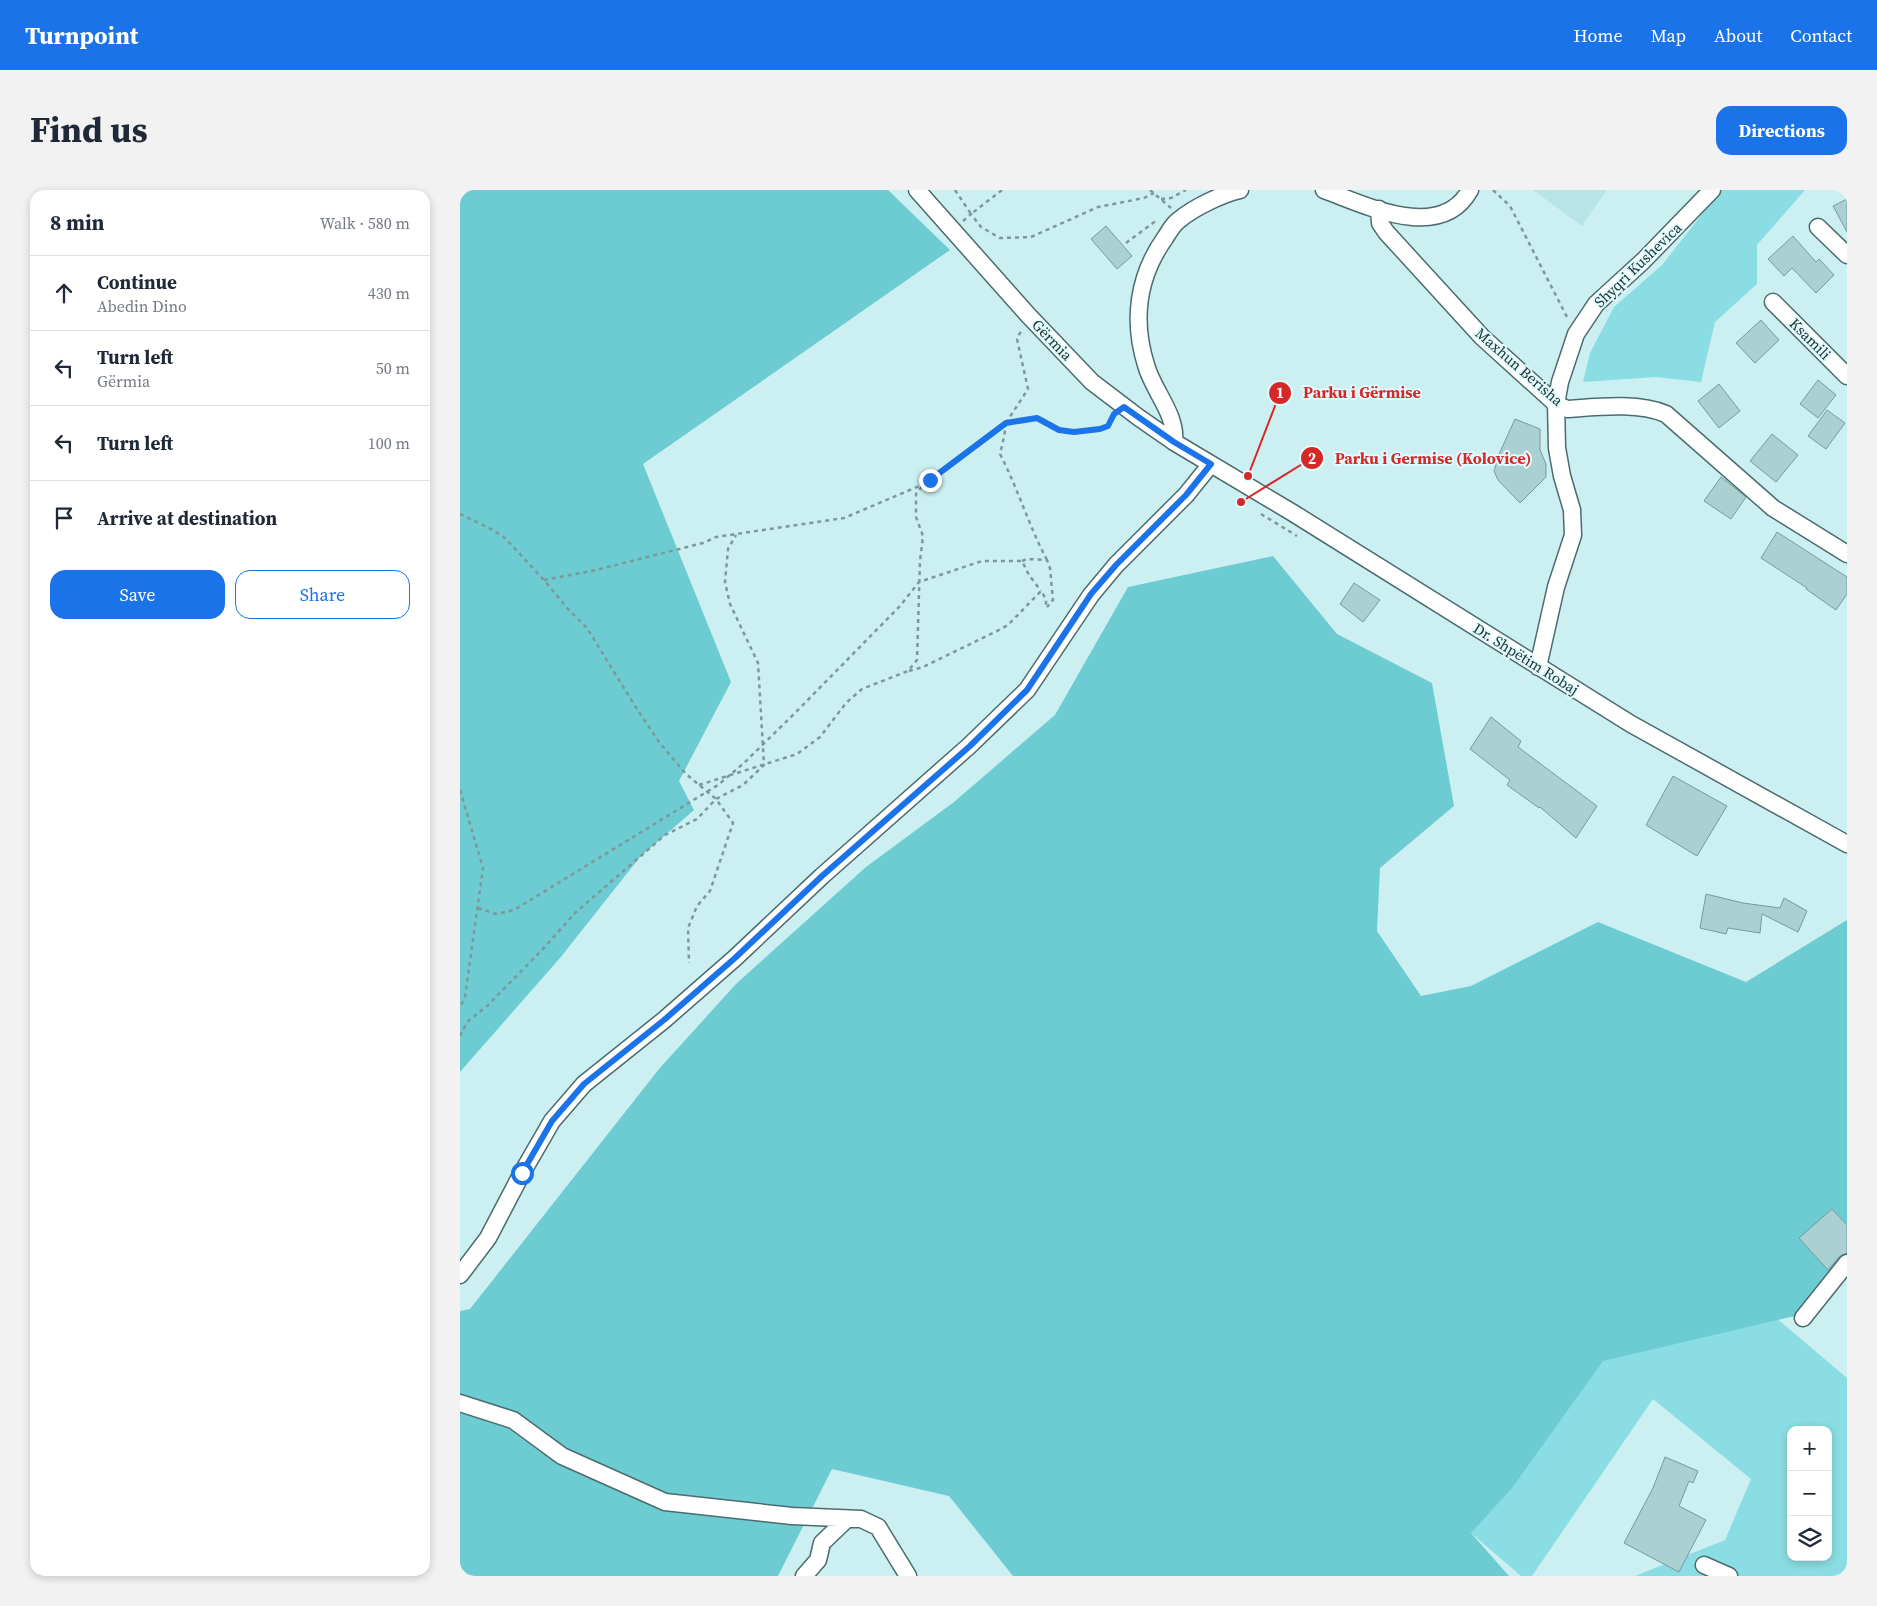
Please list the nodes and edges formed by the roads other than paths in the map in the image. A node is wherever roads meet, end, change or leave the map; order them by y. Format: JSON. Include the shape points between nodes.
{"nodes":[{"id":1,"x":917,"y":190,"type":"edge"},
{"id":2,"x":1240,"y":190,"type":"edge"},
{"id":3,"x":1324,"y":190,"type":"edge"},
{"id":4,"x":1470,"y":190,"type":"edge"},
{"id":5,"x":1712,"y":190,"type":"edge"},
{"id":6,"x":1379,"y":209,"type":"junction"},
{"id":7,"x":1818,"y":227,"type":"dead end"},
{"id":8,"x":1847,"y":255,"type":"edge"},
{"id":9,"x":1773,"y":302,"type":"dead end"},
{"id":10,"x":1847,"y":376,"type":"edge"},
{"id":11,"x":1556,"y":404,"type":"junction"},
{"id":12,"x":1174,"y":442,"type":"junction"},
{"id":13,"x":1211,"y":464,"type":"junction"},
{"id":14,"x":1847,"y":554,"type":"edge"},
{"id":15,"x":1538,"y":667,"type":"junction"},
{"id":16,"x":1847,"y":844,"type":"edge"},
{"id":17,"x":1847,"y":1263,"type":"edge"},
{"id":18,"x":460,"y":1275,"type":"edge"},
{"id":19,"x":1804,"y":1318,"type":"dead end"},
{"id":20,"x":460,"y":1403,"type":"edge"},
{"id":21,"x":847,"y":1518,"type":"junction"},
{"id":22,"x":1704,"y":1565,"type":"dead end"},
{"id":23,"x":804,"y":1576,"type":"edge"},
{"id":24,"x":908,"y":1576,"type":"edge"},
{"id":25,"x":1729,"y":1576,"type":"edge"}],
"edges":[{"from":1,"to":12,"type":"street","name":"Gërmia","via":[[1092,382]]},
{"from":2,"to":12,"type":"street","via":[[1201,206],[1178,220],[1160,245],[1142,286],[1138,312],[1146,366],[1173,426]]},
{"from":3,"to":6,"type":"street"},
{"from":4,"to":6,"type":"street","via":[[1458,204],[1433,217],[1419,218]]},
{"from":5,"to":11,"type":"street","name":"Shyqri Kushevica","via":[[1596,304],[1576,334]]},
{"from":6,"to":11,"type":"street","name":"Maxhun Berisha","via":[[1380,223],[1386,232],[1482,337]]},
{"from":7,"to":8,"type":"street"},
{"from":9,"to":10,"type":"street","name":"Ksamili"},
{"from":11,"to":14,"type":"street","name":"Maxhun Berisha","via":[[1567,409],[1638,408],[1666,414],[1773,508]]},
{"from":11,"to":15,"type":"street","name":"Shyqri Kushevica","via":[[1558,448],[1572,510],[1573,535],[1556,587]]},
{"from":12,"to":13,"type":"street","name":"Gërmia"},
{"from":13,"to":15,"type":"street","name":"Dr. Shpëtim Robaj"},
{"from":13,"to":18,"type":"street","via":[[1186,495],[1091,594],[1027,690],[970,746],[822,876],[735,958],[584,1084],[552,1121],[488,1238]]},
{"from":15,"to":16,"type":"street","name":"Dr. Shpëtim Robaj","via":[[1631,724]]},
{"from":17,"to":19,"type":"street"},
{"from":20,"to":21,"type":"street","via":[[513,1420],[562,1456],[665,1502],[792,1516]]},
{"from":21,"to":23,"type":"street","via":[[822,1543],[818,1560]]},
{"from":21,"to":24,"type":"street","via":[[861,1519],[878,1527]]},
{"from":22,"to":25,"type":"street"}]}
